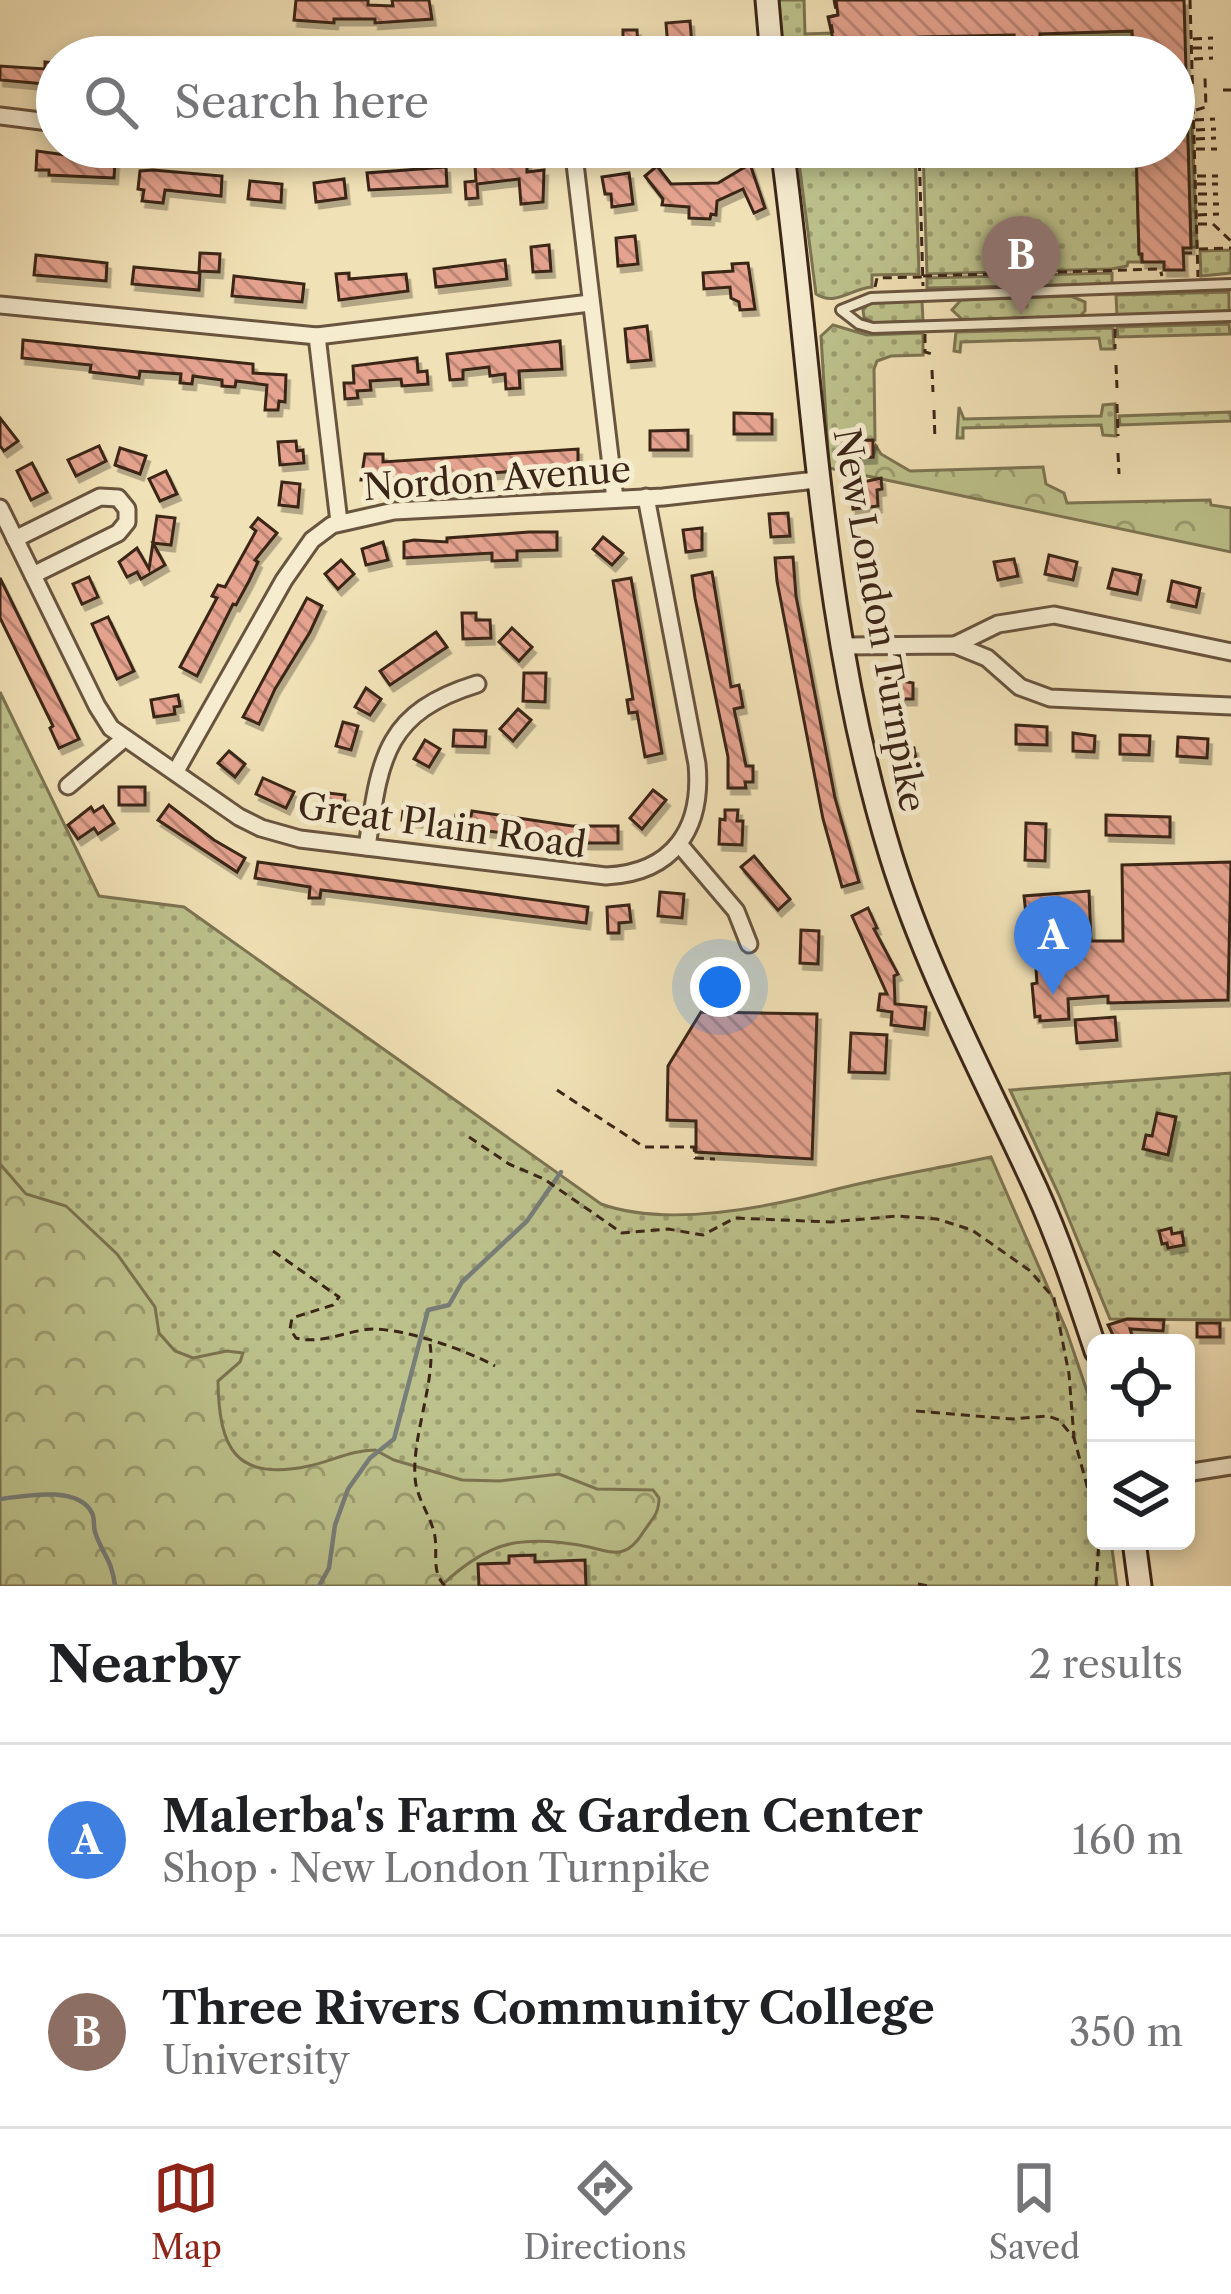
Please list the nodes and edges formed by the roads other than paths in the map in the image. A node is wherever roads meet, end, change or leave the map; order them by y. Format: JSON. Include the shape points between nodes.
{"nodes":[{"id":1,"x":766,"y":0,"type":"edge"},
{"id":2,"x":770,"y":36,"type":"edge"},
{"id":3,"x":0,"y":116,"type":"edge"},
{"id":4,"x":36,"y":120,"type":"edge"},
{"id":5,"x":575,"y":168,"type":"edge"},
{"id":6,"x":785,"y":168,"type":"edge"},
{"id":7,"x":1231,"y":284,"type":"edge"},
{"id":8,"x":590,"y":303,"type":"junction"},
{"id":9,"x":0,"y":305,"type":"edge"},
{"id":10,"x":1231,"y":316,"type":"edge"},
{"id":11,"x":316,"y":336,"type":"junction"},
{"id":12,"x":816,"y":480,"type":"junction"},
{"id":13,"x":646,"y":497,"type":"junction"},
{"id":14,"x":615,"y":499,"type":"junction"},
{"id":15,"x":0,"y":508,"type":"edge"},
{"id":16,"x":339,"y":522,"type":"junction"},
{"id":17,"x":15,"y":538,"type":"junction"},
{"id":18,"x":33,"y":575,"type":"junction"},
{"id":19,"x":955,"y":645,"type":"junction"},
{"id":20,"x":844,"y":646,"type":"junction"},
{"id":21,"x":1231,"y":652,"type":"edge"},
{"id":22,"x":476,"y":684,"type":"dead end"},
{"id":23,"x":1231,"y":706,"type":"edge"},
{"id":24,"x":125,"y":738,"type":"junction"},
{"id":25,"x":176,"y":771,"type":"junction"},
{"id":26,"x":68,"y":786,"type":"dead end"},
{"id":27,"x":679,"y":844,"type":"junction"},
{"id":28,"x":367,"y":848,"type":"junction"},
{"id":29,"x":749,"y":944,"type":"dead end"},
{"id":30,"x":1089,"y":1334,"type":"edge"},
{"id":31,"x":1231,"y":1466,"type":"edge"},
{"id":32,"x":1195,"y":1472,"type":"edge"},
{"id":33,"x":1135,"y":1550,"type":"edge"},
{"id":34,"x":1140,"y":1586,"type":"edge"}],
"edges":[{"from":1,"to":2,"type":"main road"},
{"from":3,"to":4,"type":"street"},
{"from":5,"to":8,"type":"street"},
{"from":6,"to":12,"type":"main road","name":"New London Turnpike"},
{"from":7,"to":10,"type":"lane","via":[[871,298],[841,310],[872,328]]},
{"from":8,"to":11,"type":"street"},
{"from":8,"to":14,"type":"street"},
{"from":9,"to":11,"type":"street"},
{"from":11,"to":16,"type":"street"},
{"from":12,"to":13,"type":"street","name":"Nordon Avenue"},
{"from":12,"to":20,"type":"main road","name":"New London Turnpike"},
{"from":13,"to":14,"type":"street","name":"Nordon Avenue"},
{"from":13,"to":27,"type":"street","via":[[697,764],[693,814]]},
{"from":14,"to":16,"type":"street","name":"Nordon Avenue","via":[[394,511]]},
{"from":15,"to":17,"type":"street","name":"Great Plain Road"},
{"from":16,"to":25,"type":"street","name":"Nordon Avenue","via":[[292,567]]},
{"from":17,"to":18,"type":"street","name":"Great Plain Road"},
{"from":17,"to":18,"type":"street","via":[[102,496],[127,509],[118,533]]},
{"from":18,"to":24,"type":"street","name":"Great Plain Road","via":[[99,710]]},
{"from":19,"to":20,"type":"street"},
{"from":19,"to":21,"type":"street","via":[[998,624],[1054,615]]},
{"from":19,"to":23,"type":"street","via":[[1050,698]]},
{"from":20,"to":30,"type":"main road","name":"New London Turnpike","via":[[877,807],[913,918],[1037,1191]]},
{"from":22,"to":28,"type":"street","via":[[422,707],[394,735],[380,767]]},
{"from":24,"to":25,"type":"street","name":"Great Plain Road"},
{"from":24,"to":26,"type":"street"},
{"from":25,"to":28,"type":"street","name":"Great Plain Road","via":[[259,828]]},
{"from":27,"to":28,"type":"street","name":"Great Plain Road","via":[[655,865],[612,876]]},
{"from":27,"to":29,"type":"street","via":[[736,911]]},
{"from":31,"to":32,"type":"street"},
{"from":33,"to":34,"type":"main road"}]}
